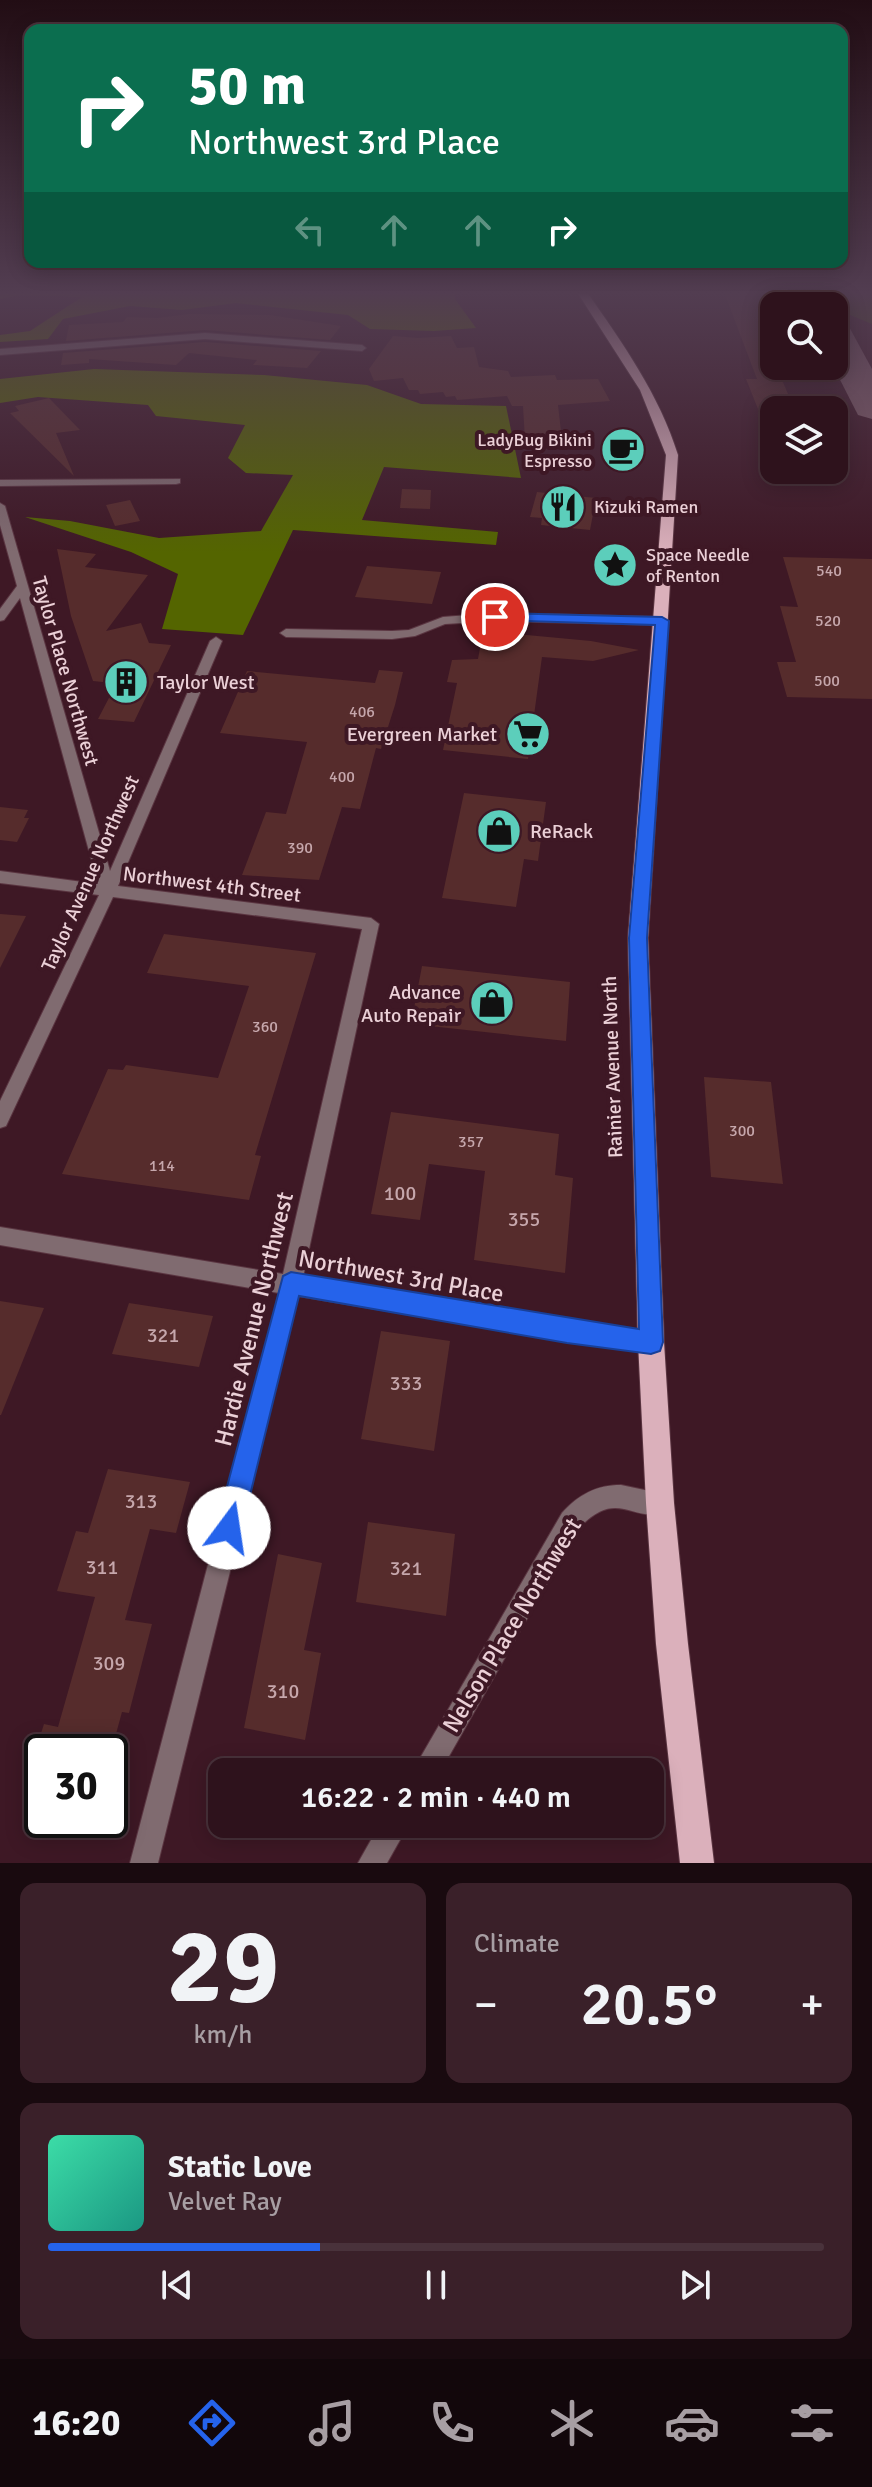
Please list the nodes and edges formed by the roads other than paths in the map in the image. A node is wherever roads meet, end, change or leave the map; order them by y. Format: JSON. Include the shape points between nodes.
{"nodes":[{"id":1,"x":639,"y":379,"type":"edge"},
{"id":2,"x":176,"y":481,"type":"dead end"},
{"id":3,"x":0,"y":483,"type":"edge"},
{"id":4,"x":0,"y":506,"type":"edge"},
{"id":5,"x":22,"y":587,"type":"junction"},
{"id":6,"x":0,"y":617,"type":"edge"},
{"id":7,"x":662,"y":621,"type":"junction"},
{"id":8,"x":286,"y":633,"type":"dead end"},
{"id":9,"x":216,"y":641,"type":"dead end"},
{"id":10,"x":0,"y":877,"type":"edge"},
{"id":11,"x":108,"y":892,"type":"junction"},
{"id":12,"x":371,"y":924,"type":"joint"},
{"id":13,"x":0,"y":1120,"type":"edge"},
{"id":14,"x":0,"y":1236,"type":"edge"},
{"id":15,"x":291,"y":1284,"type":"junction"},
{"id":16,"x":651,"y":1342,"type":"junction"},
{"id":17,"x":660,"y":1503,"type":"junction"},
{"id":18,"x":433,"y":1758,"type":"edge"},
{"id":19,"x":387,"y":1838,"type":"edge"},
{"id":20,"x":144,"y":1863,"type":"edge"},
{"id":21,"x":372,"y":1863,"type":"edge"},
{"id":22,"x":697,"y":1863,"type":"edge"}],
"edges":[{"from":1,"to":7,"type":"main road","name":"Rainier Avenue North","via":[[672,455]]},
{"from":2,"to":3,"type":"street"},
{"from":4,"to":5,"type":"street","name":"Taylor Place Northwest"},
{"from":5,"to":6,"type":"street"},
{"from":5,"to":11,"type":"street","name":"Taylor Place Northwest"},
{"from":7,"to":8,"type":"street","via":[[495,617],[443,621],[392,635]]},
{"from":7,"to":16,"type":"main road","name":"Rainier Avenue North","via":[[638,938]]},
{"from":9,"to":11,"type":"street","name":"Taylor Avenue Northwest"},
{"from":10,"to":11,"type":"street","name":"Northwest 4th Street"},
{"from":11,"to":12,"type":"street","name":"Northwest 4th Street"},
{"from":11,"to":13,"type":"street","name":"Taylor Avenue Northwest"},
{"from":12,"to":15,"type":"street","name":"Hardie Avenue Northwest"},
{"from":14,"to":15,"type":"street","name":"Northwest 3rd Place"},
{"from":15,"to":16,"type":"street","name":"Northwest 3rd Place"},
{"from":15,"to":20,"type":"street","name":"Hardie Avenue Northwest"},
{"from":16,"to":17,"type":"main road","name":"Rainier Avenue North"},
{"from":17,"to":18,"type":"street","name":"Nelson Place Northwest","via":[[603,1497],[589,1500],[570,1521]]},
{"from":17,"to":22,"type":"main road","name":"Rainier Avenue North"},
{"from":19,"to":21,"type":"street"}]}
